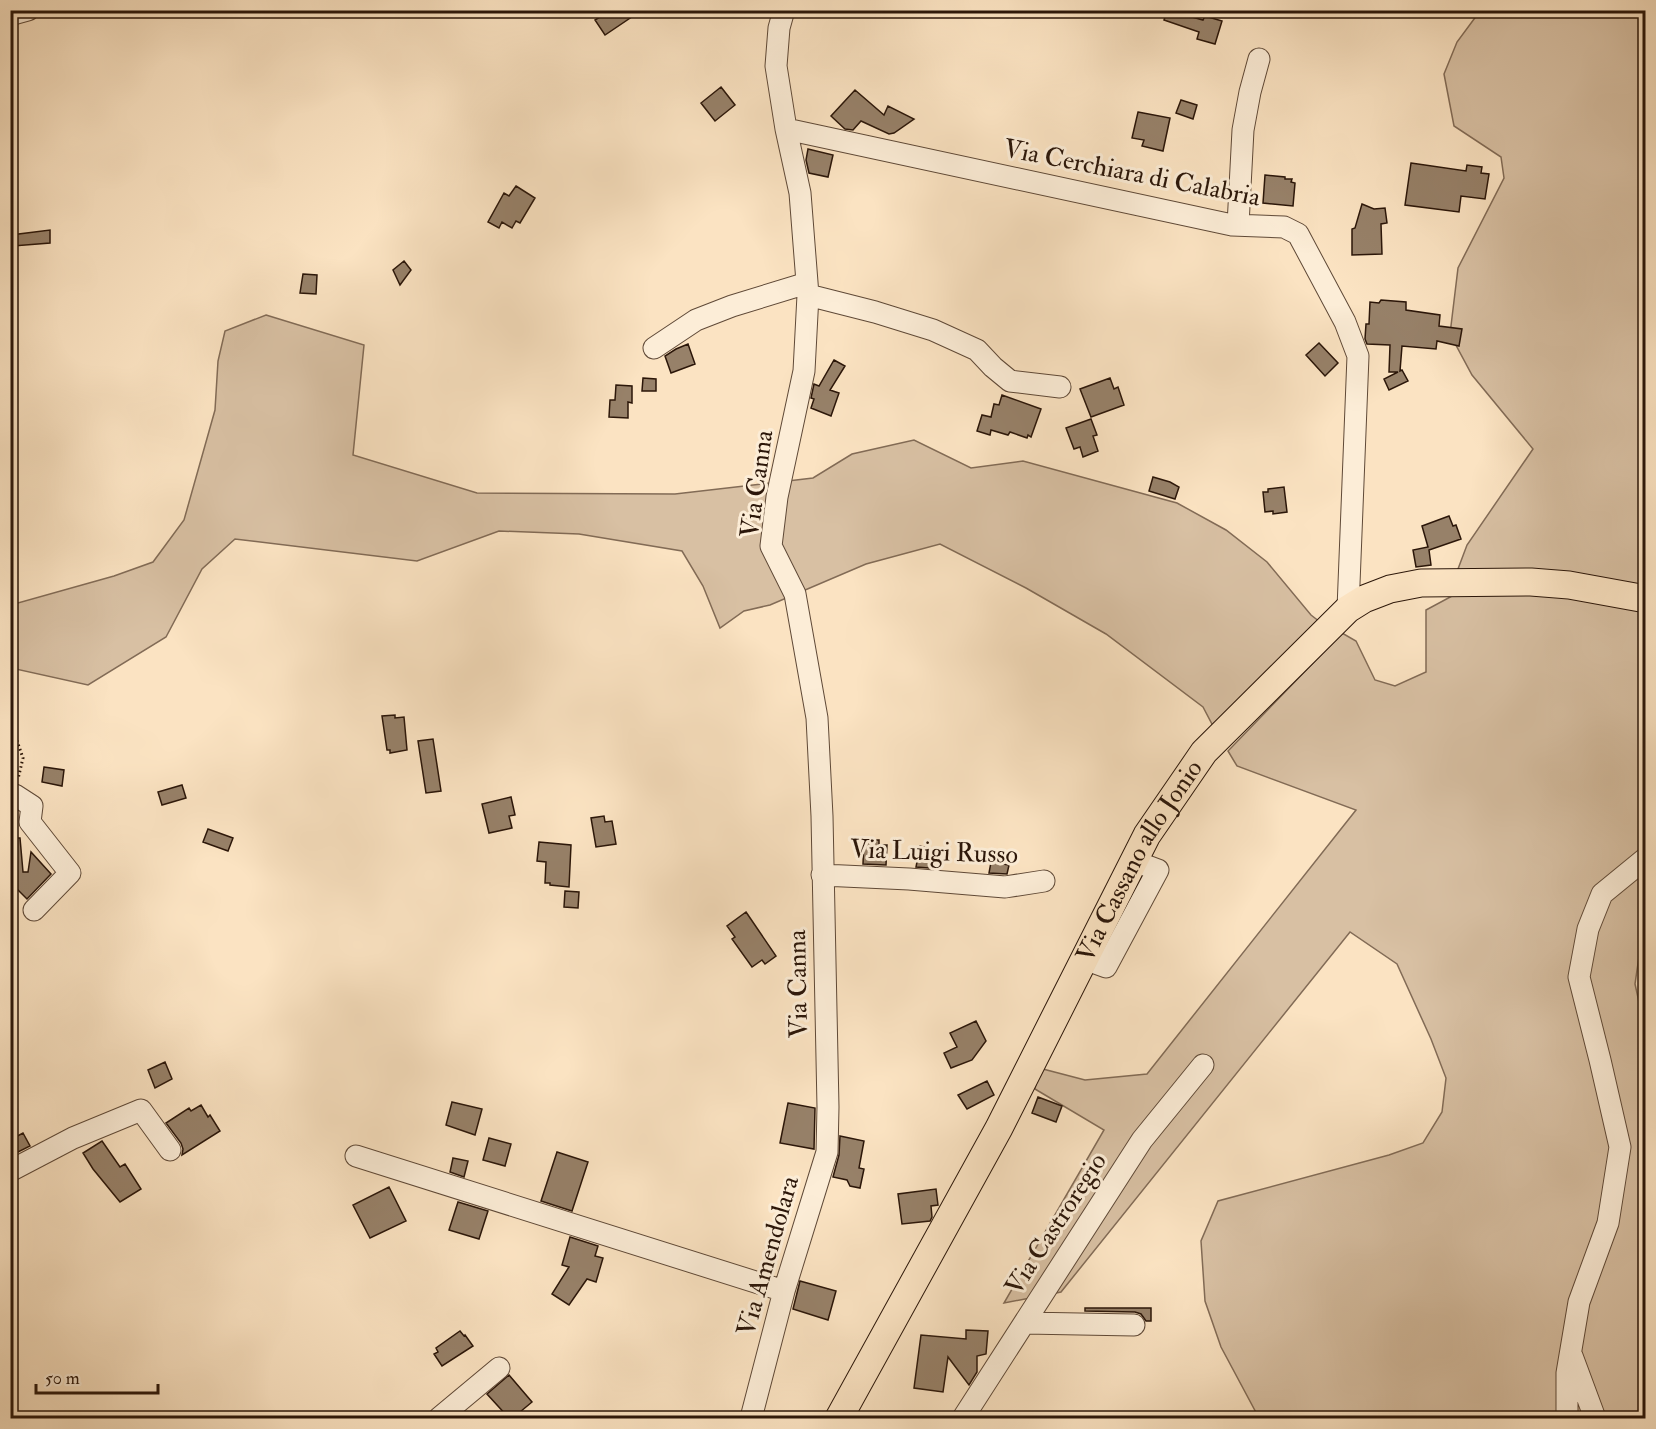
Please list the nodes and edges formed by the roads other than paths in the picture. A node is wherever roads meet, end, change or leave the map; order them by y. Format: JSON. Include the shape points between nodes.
{"nodes":[{"id":1,"x":28,"y":10,"type":"edge"},
{"id":2,"x":784,"y":10,"type":"edge"},
{"id":3,"x":10,"y":15,"type":"edge"},
{"id":4,"x":1259,"y":59,"type":"dead end"},
{"id":5,"x":786,"y":129,"type":"junction"},
{"id":6,"x":1238,"y":225,"type":"junction"},
{"id":7,"x":808,"y":289,"type":"junction"},
{"id":8,"x":654,"y":348,"type":"dead end"},
{"id":9,"x":1060,"y":387,"type":"dead end"},
{"id":10,"x":1646,"y":599,"type":"edge"},
{"id":11,"x":1348,"y":609,"type":"junction"},
{"id":12,"x":13,"y":796,"type":"edge"},
{"id":13,"x":1646,"y":858,"type":"edge"},
{"id":14,"x":822,"y":875,"type":"junction"},
{"id":15,"x":1044,"y":881,"type":"dead end"},
{"id":16,"x":34,"y":910,"type":"dead end"},
{"id":17,"x":1203,"y":1065,"type":"dead end"},
{"id":18,"x":828,"y":1107,"type":"joint"},
{"id":19,"x":170,"y":1150,"type":"dead end"},
{"id":20,"x":356,"y":1156,"type":"dead end"},
{"id":21,"x":10,"y":1171,"type":"edge"},
{"id":22,"x":784,"y":1291,"type":"junction"},
{"id":23,"x":1025,"y":1323,"type":"junction"},
{"id":24,"x":1134,"y":1325,"type":"dead end"},
{"id":25,"x":1571,"y":1353,"type":"junction"},
{"id":26,"x":499,"y":1368,"type":"dead end"},
{"id":27,"x":439,"y":1419,"type":"edge"},
{"id":28,"x":751,"y":1419,"type":"edge"},
{"id":29,"x":839,"y":1419,"type":"edge"},
{"id":30,"x":963,"y":1419,"type":"edge"},
{"id":31,"x":1567,"y":1419,"type":"edge"},
{"id":32,"x":1595,"y":1419,"type":"edge"}],
"edges":[{"from":1,"to":3,"type":"street"},
{"from":2,"to":5,"type":"street","name":"Via Canna","via":[[776,66]]},
{"from":4,"to":6,"type":"street","via":[[1243,130]]},
{"from":5,"to":6,"type":"street","name":"Via Cerchiara di Calabria"},
{"from":5,"to":7,"type":"street","name":"Via Canna","via":[[800,193]]},
{"from":6,"to":11,"type":"street","name":"Via Cerchiara di Calabria","via":[[1284,227],[1298,234],[1345,321],[1358,356]]},
{"from":7,"to":8,"type":"street","via":[[732,306],[696,320]]},
{"from":7,"to":9,"type":"street","via":[[933,330],[977,350],[1010,381]]},
{"from":7,"to":14,"type":"street","name":"Via Canna","via":[[804,371],[777,497],[771,546],[795,594],[816,718]]},
{"from":10,"to":11,"type":"main road","name":"Via Cassano allo Jonio","via":[[1531,582],[1421,583],[1390,589]]},
{"from":11,"to":29,"type":"main road","name":"Via Cassano allo Jonio","via":[[1204,752],[1147,835],[999,1128]]},
{"from":12,"to":16,"type":"street","via":[[32,806],[30,822],[70,873]]},
{"from":13,"to":25,"type":"street","via":[[1602,894],[1588,929],[1579,977],[1620,1147],[1608,1223],[1579,1302]]},
{"from":14,"to":15,"type":"street","name":"Via Luigi Russo","via":[[1005,887]]},
{"from":14,"to":18,"type":"street","name":"Via Canna"},
{"from":17,"to":23,"type":"street","name":"Via Castroregio","via":[[1142,1140]]},
{"from":18,"to":22,"type":"street","name":"Via Amendolara","via":[[826,1152]]},
{"from":19,"to":21,"type":"street","via":[[141,1110],[73,1138]]},
{"from":20,"to":22,"type":"street"},
{"from":22,"to":28,"type":"street","name":"Via Amendolara"},
{"from":23,"to":24,"type":"street"},
{"from":23,"to":30,"type":"street","name":"Via Castroregio"},
{"from":25,"to":31,"type":"street"},
{"from":25,"to":32,"type":"street"},
{"from":26,"to":27,"type":"street"}]}
